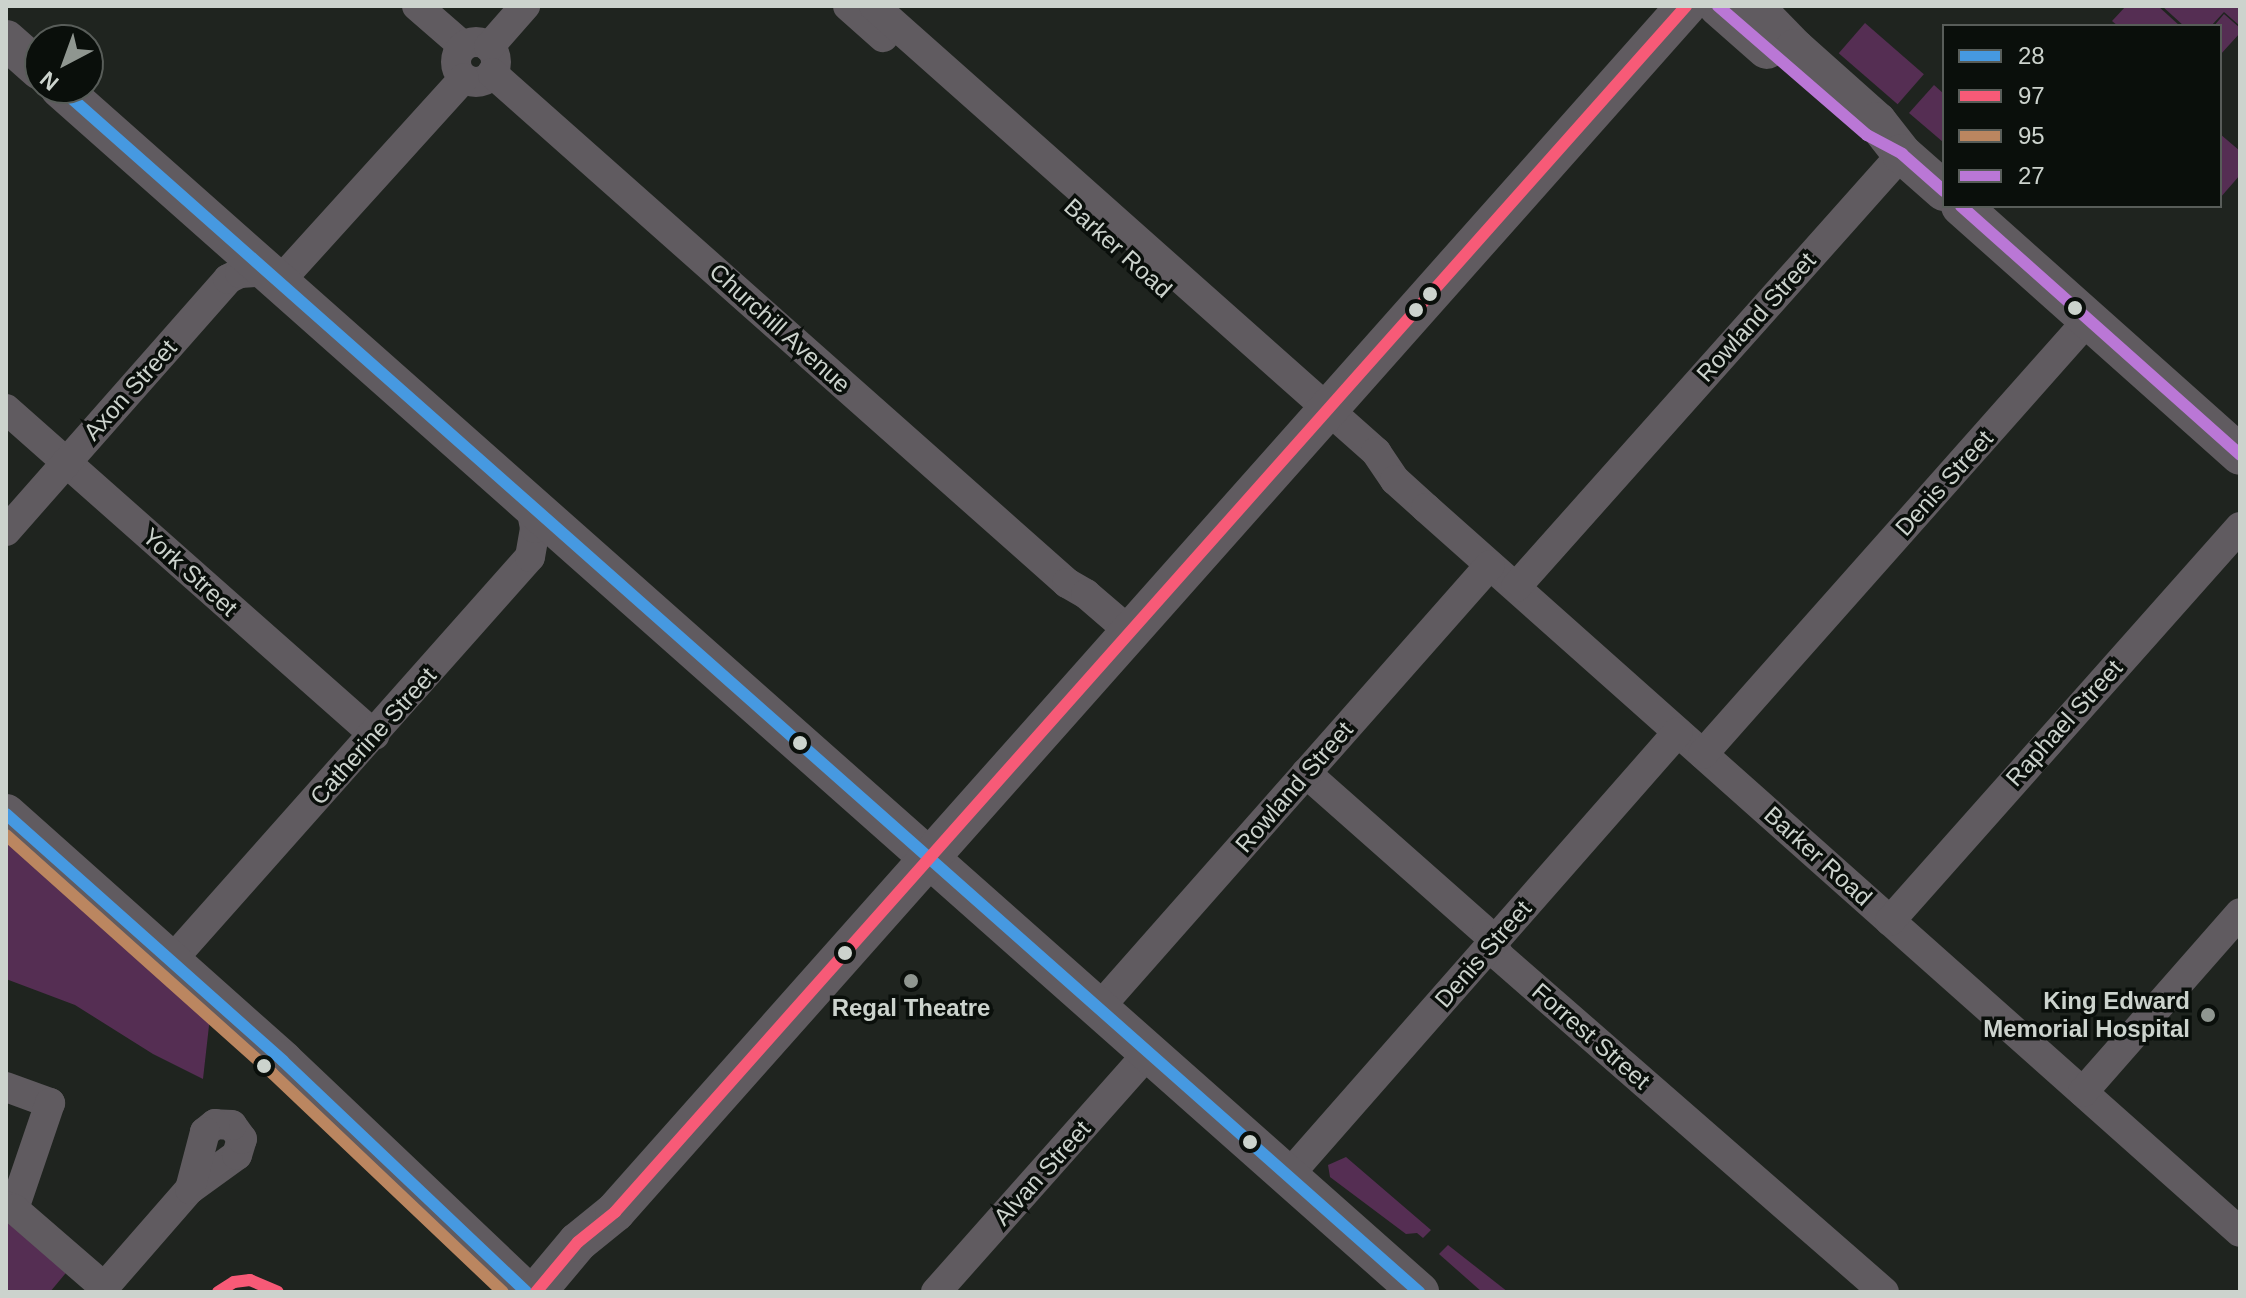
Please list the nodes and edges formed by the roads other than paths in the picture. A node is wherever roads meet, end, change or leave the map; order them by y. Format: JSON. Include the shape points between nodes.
{"nodes":[{"id":1,"x":417,"y":6,"type":"edge"},
{"id":2,"x":525,"y":6,"type":"edge"},
{"id":3,"x":848,"y":6,"type":"edge"},
{"id":4,"x":874,"y":6,"type":"edge"},
{"id":5,"x":1655,"y":6,"type":"edge"},
{"id":6,"x":1686,"y":6,"type":"edge"},
{"id":7,"x":1718,"y":6,"type":"edge"},
{"id":8,"x":1753,"y":6,"type":"edge"},
{"id":9,"x":6,"y":40,"type":"edge"},
{"id":10,"x":24,"y":56,"type":"edge"},
{"id":11,"x":477,"y":61,"type":"junction"},
{"id":12,"x":78,"y":104,"type":"edge"},
{"id":13,"x":1902,"y":154,"type":"junction"},
{"id":14,"x":1942,"y":189,"type":"edge"},
{"id":15,"x":1963,"y":208,"type":"edge"},
{"id":16,"x":273,"y":277,"type":"junction"},
{"id":17,"x":2089,"y":319,"type":"junction"},
{"id":18,"x":6,"y":409,"type":"edge"},
{"id":19,"x":1314,"y":409,"type":"junction"},
{"id":20,"x":2240,"y":455,"type":"edge"},
{"id":21,"x":66,"y":462,"type":"junction"},
{"id":22,"x":521,"y":498,"type":"junction"},
{"id":23,"x":2240,"y":527,"type":"edge"},
{"id":24,"x":6,"y":531,"type":"edge"},
{"id":25,"x":1490,"y":565,"type":"junction"},
{"id":26,"x":1516,"y":587,"type":"junction"},
{"id":27,"x":1119,"y":630,"type":"junction"},
{"id":28,"x":1678,"y":732,"type":"junction"},
{"id":29,"x":374,"y":735,"type":"junction"},
{"id":30,"x":1703,"y":754,"type":"junction"},
{"id":31,"x":1306,"y":773,"type":"junction"},
{"id":32,"x":6,"y":814,"type":"edge"},
{"id":33,"x":921,"y":853,"type":"junction"},
{"id":34,"x":2240,"y":913,"type":"edge"},
{"id":35,"x":1890,"y":921,"type":"junction"},
{"id":36,"x":1492,"y":944,"type":"junction"},
{"id":37,"x":171,"y":961,"type":"junction"},
{"id":38,"x":1098,"y":1009,"type":"junction"},
{"id":39,"x":1148,"y":1053,"type":"junction"},
{"id":40,"x":6,"y":1087,"type":"edge"},
{"id":41,"x":2083,"y":1092,"type":"junction"},
{"id":42,"x":1287,"y":1177,"type":"junction"},
{"id":43,"x":190,"y":1189,"type":"dead end"},
{"id":44,"x":10,"y":1208,"type":"edge"},
{"id":45,"x":2240,"y":1232,"type":"edge"},
{"id":46,"x":570,"y":1274,"type":"edge"},
{"id":47,"x":102,"y":1289,"type":"edge"},
{"id":48,"x":526,"y":1292,"type":"edge"},
{"id":49,"x":535,"y":1292,"type":"edge"},
{"id":50,"x":936,"y":1292,"type":"edge"},
{"id":51,"x":1419,"y":1292,"type":"edge"},
{"id":52,"x":1884,"y":1292,"type":"edge"}],
"edges":[{"from":1,"to":11,"type":"street","name":"Churchill Avenue"},
{"from":2,"to":11,"type":"street"},
{"from":3,"to":19,"type":"street","name":"Barker Road"},
{"from":4,"to":19,"type":"street","name":"Barker Road"},
{"from":5,"to":19,"type":"main road"},
{"from":6,"to":19,"type":"main road"},
{"from":7,"to":13,"type":"main road","via":[[1867,135]]},
{"from":8,"to":13,"type":"main road","via":[[1877,122]]},
{"from":9,"to":10,"type":"main road"},
{"from":11,"to":16,"type":"street"},
{"from":11,"to":27,"type":"street","name":"Churchill Avenue","via":[[1067,583],[1076,601]]},
{"from":12,"to":16,"type":"main road"},
{"from":13,"to":14,"type":"main road"},
{"from":13,"to":26,"type":"street","name":"Rowland Street"},
{"from":15,"to":17,"type":"main road"},
{"from":16,"to":21,"type":"street","name":"Axon Street","via":[[240,273],[228,279]]},
{"from":16,"to":22,"type":"main road"},
{"from":17,"to":20,"type":"main road"},
{"from":17,"to":30,"type":"street","name":"Denis Street"},
{"from":18,"to":21,"type":"street","name":"York Street"},
{"from":19,"to":25,"type":"street","name":"Barker Road","via":[[1376,452],[1395,480]]},
{"from":19,"to":27,"type":"main road"},
{"from":21,"to":24,"type":"street","name":"Axon Street"},
{"from":21,"to":29,"type":"street","name":"York Street"},
{"from":22,"to":29,"type":"street","name":"Catherine Street","via":[[533,517],[530,557]]},
{"from":22,"to":33,"type":"main road"},
{"from":23,"to":35,"type":"street","name":"Raphael Street"},
{"from":25,"to":26,"type":"street","name":"Barker Road"},
{"from":25,"to":31,"type":"street","name":"Rowland Street"},
{"from":26,"to":28,"type":"street","name":"Barker Road"},
{"from":27,"to":33,"type":"main road"},
{"from":28,"to":30,"type":"street","name":"Barker Road"},
{"from":28,"to":36,"type":"street","name":"Denis Street"},
{"from":29,"to":37,"type":"street","name":"Catherine Street"},
{"from":30,"to":35,"type":"street","name":"Barker Road"},
{"from":31,"to":36,"type":"street","name":"Forrest Street","via":[[1487,933]]},
{"from":31,"to":38,"type":"street","name":"Rowland Street"},
{"from":32,"to":37,"type":"main road"},
{"from":33,"to":38,"type":"main road"},
{"from":33,"to":46,"type":"main road","via":[[615,1212]]},
{"from":33,"to":49,"type":"main road","via":[[617,1182],[558,1236]]},
{"from":34,"to":41,"type":"street"},
{"from":35,"to":41,"type":"street","name":"Barker Road"},
{"from":36,"to":42,"type":"street","name":"Denis Street"},
{"from":36,"to":52,"type":"street","name":"Forrest Street","via":[[1499,956]]},
{"from":37,"to":48,"type":"main road","via":[[295,1071]]},
{"from":38,"to":39,"type":"main road"},
{"from":39,"to":42,"type":"main road"},
{"from":39,"to":50,"type":"street","name":"Alvan Street"},
{"from":40,"to":44,"type":"street","via":[[50,1103]]},
{"from":41,"to":45,"type":"street","name":"Barker Road"},
{"from":42,"to":51,"type":"main road"},
{"from":43,"to":47,"type":"street"},
{"from":44,"to":47,"type":"street"},
{"from":46,"to":49,"type":"main road"}]}
